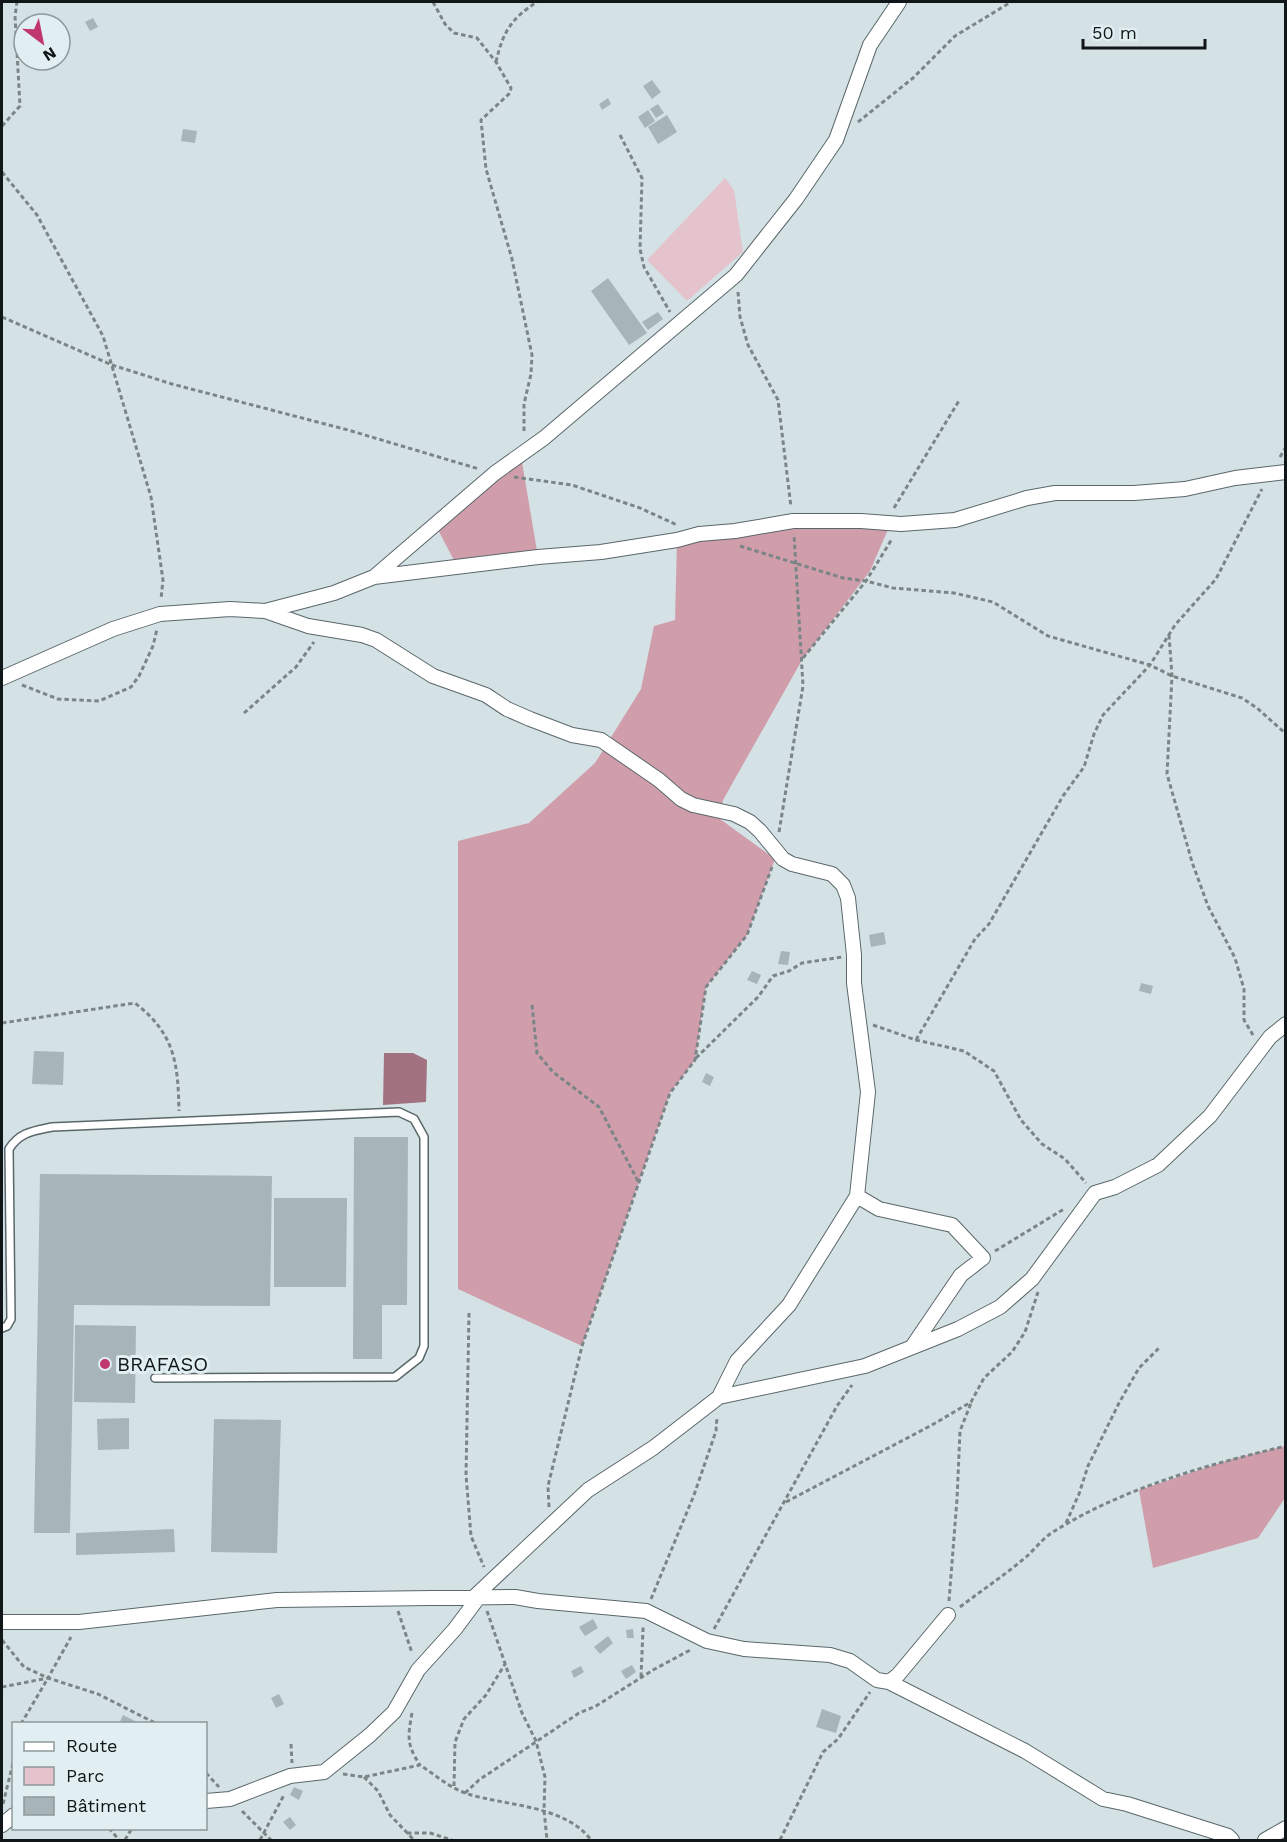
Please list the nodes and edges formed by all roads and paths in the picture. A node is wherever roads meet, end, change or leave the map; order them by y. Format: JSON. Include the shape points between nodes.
{"nodes":[{"id":1,"x":17,"y":2,"type":"edge"},
{"id":2,"x":433,"y":2,"type":"edge"},
{"id":3,"x":537,"y":2,"type":"edge"},
{"id":4,"x":898,"y":2,"type":"edge"},
{"id":5,"x":1011,"y":2,"type":"edge"},
{"id":6,"x":496,"y":62,"type":"junction"},
{"id":7,"x":2,"y":126,"type":"edge"},
{"id":8,"x":620,"y":135,"type":"dead end"},
{"id":9,"x":836,"y":140,"type":"junction"},
{"id":10,"x":2,"y":172,"type":"edge"},
{"id":11,"x":736,"y":275,"type":"junction"},
{"id":12,"x":2,"y":317,"type":"edge"},
{"id":13,"x":678,"y":323,"type":"junction"},
{"id":14,"x":112,"y":365,"type":"junction"},
{"id":15,"x":960,"y":399,"type":"dead end"},
{"id":16,"x":1286,"y":447,"type":"edge"},
{"id":17,"x":525,"y":453,"type":"junction"},
{"id":18,"x":1279,"y":472,"type":"edge"},
{"id":19,"x":495,"y":473,"type":"junction"},
{"id":20,"x":793,"y":521,"type":"junction"},
{"id":21,"x":886,"y":522,"type":"junction"},
{"id":22,"x":901,"y":524,"type":"junction"},
{"id":23,"x":699,"y":534,"type":"junction"},
{"id":24,"x":731,"y":543,"type":"dead end"},
{"id":25,"x":795,"y":563,"type":"junction"},
{"id":26,"x":374,"y":577,"type":"junction"},
{"id":27,"x":866,"y":581,"type":"junction"},
{"id":28,"x":266,"y":611,"type":"junction"},
{"id":29,"x":160,"y":614,"type":"junction"},
{"id":30,"x":323,"y":629,"type":"junction"},
{"id":31,"x":1169,"y":634,"type":"junction"},
{"id":32,"x":802,"y":660,"type":"junction"},
{"id":33,"x":1150,"y":665,"type":"junction"},
{"id":34,"x":1172,"y":676,"type":"junction"},
{"id":35,"x":2,"y":678,"type":"edge"},
{"id":36,"x":244,"y":713,"type":"dead end"},
{"id":37,"x":1286,"y":734,"type":"edge"},
{"id":38,"x":776,"y":853,"type":"junction"},
{"id":39,"x":854,"y":955,"type":"junction"},
{"id":40,"x":532,"y":1005,"type":"dead end"},
{"id":41,"x":858,"y":1020,"type":"junction"},
{"id":42,"x":2,"y":1023,"type":"edge"},
{"id":43,"x":1286,"y":1024,"type":"edge"},
{"id":44,"x":916,"y":1040,"type":"junction"},
{"id":45,"x":1261,"y":1049,"type":"junction"},
{"id":46,"x":694,"y":1060,"type":"junction"},
{"id":47,"x":179,"y":1122,"type":"junction"},
{"id":48,"x":639,"y":1183,"type":"junction"},
{"id":49,"x":1095,"y":1193,"type":"junction"},
{"id":50,"x":857,"y":1196,"type":"junction"},
{"id":51,"x":1068,"y":1207,"type":"dead end"},
{"id":52,"x":983,"y":1258,"type":"junction"},
{"id":53,"x":1039,"y":1287,"type":"dead end"},
{"id":54,"x":469,"y":1314,"type":"dead end"},
{"id":55,"x":2,"y":1328,"type":"edge"},
{"id":56,"x":912,"y":1347,"type":"junction"},
{"id":57,"x":1160,"y":1347,"type":"dead end"},
{"id":58,"x":865,"y":1366,"type":"junction"},
{"id":59,"x":155,"y":1378,"type":"dead end"},
{"id":60,"x":719,"y":1397,"type":"junction"},
{"id":61,"x":971,"y":1402,"type":"junction"},
{"id":62,"x":1286,"y":1446,"type":"edge"},
{"id":63,"x":785,"y":1503,"type":"junction"},
{"id":64,"x":552,"y":1524,"type":"junction"},
{"id":65,"x":1065,"y":1525,"type":"junction"},
{"id":66,"x":490,"y":1580,"type":"junction"},
{"id":67,"x":478,"y":1597,"type":"junction"},
{"id":68,"x":649,"y":1612,"type":"junction"},
{"id":69,"x":948,"y":1615,"type":"junction"},
{"id":70,"x":2,"y":1622,"type":"edge"},
{"id":71,"x":79,"y":1622,"type":"junction"},
{"id":72,"x":2,"y":1640,"type":"edge"},
{"id":73,"x":707,"y":1641,"type":"junction"},
{"id":74,"x":505,"y":1664,"type":"junction"},
{"id":75,"x":640,"y":1677,"type":"junction"},
{"id":76,"x":48,"y":1678,"type":"junction"},
{"id":77,"x":883,"y":1681,"type":"junction"},
{"id":78,"x":2,"y":1687,"type":"edge"},
{"id":79,"x":22,"y":1722,"type":"edge"},
{"id":80,"x":150,"y":1722,"type":"edge"},
{"id":81,"x":536,"y":1741,"type":"junction"},
{"id":82,"x":12,"y":1767,"type":"edge"},
{"id":83,"x":324,"y":1772,"type":"junction"},
{"id":84,"x":364,"y":1777,"type":"junction"},
{"id":85,"x":454,"y":1786,"type":"junction"},
{"id":86,"x":465,"y":1793,"type":"junction"},
{"id":87,"x":207,"y":1801,"type":"edge"},
{"id":88,"x":544,"y":1810,"type":"junction"},
{"id":89,"x":2,"y":1812,"type":"edge"},
{"id":90,"x":1286,"y":1828,"type":"edge"},
{"id":91,"x":407,"y":1833,"type":"junction"},
{"id":92,"x":414,"y":1840,"type":"edge"},
{"id":93,"x":452,"y":1840,"type":"edge"},
{"id":94,"x":547,"y":1840,"type":"edge"},
{"id":95,"x":591,"y":1840,"type":"edge"},
{"id":96,"x":780,"y":1840,"type":"edge"},
{"id":97,"x":1232,"y":1840,"type":"edge"},
{"id":98,"x":1265,"y":1840,"type":"edge"}],
"edges":[{"from":1,"to":7,"type":"path","via":[[20,106]]},
{"from":2,"to":6,"type":"path","via":[[454,33],[477,38]]},
{"from":3,"to":6,"type":"path","via":[[510,24]]},
{"from":4,"to":9,"type":"street","via":[[870,45]]},
{"from":5,"to":9,"type":"path","via":[[955,36],[913,78]]},
{"from":6,"to":17,"type":"path","via":[[511,88],[481,120],[482,147],[532,355],[523,412]]},
{"from":8,"to":13,"type":"path","via":[[642,178],[640,249],[644,267]]},
{"from":9,"to":11,"type":"street"},
{"from":10,"to":14,"type":"path","via":[[37,214],[103,336]]},
{"from":11,"to":13,"type":"street"},
{"from":11,"to":20,"type":"path","via":[[740,317],[748,345],[778,400]]},
{"from":12,"to":14,"type":"path"},
{"from":13,"to":17,"type":"street"},
{"from":14,"to":19,"type":"path"},
{"from":14,"to":29,"type":"path","via":[[151,497],[163,580]]},
{"from":15,"to":21,"type":"path"},
{"from":16,"to":18,"type":"path"},
{"from":17,"to":19,"type":"street"},
{"from":18,"to":22,"type":"street","via":[[1185,489],[1055,493],[955,520]]},
{"from":18,"to":31,"type":"path","via":[[1216,579]]},
{"from":19,"to":23,"type":"path","via":[[572,485],[640,508]]},
{"from":19,"to":26,"type":"street"},
{"from":20,"to":21,"type":"street"},
{"from":20,"to":23,"type":"street"},
{"from":20,"to":25,"type":"path"},
{"from":21,"to":22,"type":"street"},
{"from":22,"to":27,"type":"path"},
{"from":23,"to":26,"type":"street","via":[[601,552]]},
{"from":24,"to":25,"type":"path"},
{"from":25,"to":27,"type":"path"},
{"from":25,"to":32,"type":"path"},
{"from":26,"to":28,"type":"street","via":[[334,593]]},
{"from":27,"to":32,"type":"path"},
{"from":27,"to":33,"type":"path","via":[[993,602],[1048,636]]},
{"from":28,"to":29,"type":"street","via":[[230,609]]},
{"from":28,"to":30,"type":"street"},
{"from":29,"to":35,"type":"street","via":[[113,629]]},
{"from":29,"to":35,"type":"path","via":[[153,646],[139,676],[131,687],[99,701],[58,699]]},
{"from":30,"to":36,"type":"path","via":[[296,667]]},
{"from":30,"to":38,"type":"street","via":[[376,640],[433,676],[486,695],[515,713],[572,735],[601,740],[681,799],[750,822]]},
{"from":31,"to":33,"type":"path"},
{"from":31,"to":34,"type":"path"},
{"from":32,"to":38,"type":"path","via":[[803,686]]},
{"from":33,"to":34,"type":"path"},
{"from":33,"to":44,"type":"path","via":[[1103,715],[1084,767]]},
{"from":34,"to":37,"type":"path","via":[[1242,698]]},
{"from":34,"to":45,"type":"path","via":[[1167,774],[1208,906],[1235,958],[1244,989],[1244,1020]]},
{"from":38,"to":39,"type":"street","via":[[792,864],[832,874],[843,885]]},
{"from":38,"to":46,"type":"path","via":[[747,935],[706,987]]},
{"from":39,"to":41,"type":"street"},
{"from":39,"to":46,"type":"path","via":[[802,963],[773,976]]},
{"from":40,"to":48,"type":"path","via":[[537,1053],[553,1072],[599,1107]]},
{"from":41,"to":44,"type":"path"},
{"from":41,"to":50,"type":"street","via":[[868,1092]]},
{"from":42,"to":47,"type":"path","via":[[135,1003],[158,1024],[171,1046],[178,1074]]},
{"from":43,"to":45,"type":"street"},
{"from":44,"to":49,"type":"path","via":[[964,1051],[993,1071],[1021,1120],[1042,1144],[1065,1159]]},
{"from":45,"to":49,"type":"street","via":[[1210,1116],[1158,1165]]},
{"from":46,"to":48,"type":"path","via":[[670,1093]]},
{"from":47,"to":55,"type":"lane","via":[[52,1127],[26,1132],[15,1139],[9,1149],[10,1319]]},
{"from":47,"to":59,"type":"lane","via":[[399,1112],[414,1119],[424,1137],[423,1346],[419,1358],[395,1377]]},
{"from":48,"to":64,"type":"path","via":[[582,1346],[548,1486]]},
{"from":49,"to":56,"type":"street","via":[[1032,1280],[1000,1307]]},
{"from":50,"to":52,"type":"street","via":[[879,1209],[952,1225]]},
{"from":50,"to":60,"type":"street","via":[[789,1305],[738,1361]]},
{"from":51,"to":52,"type":"path"},
{"from":52,"to":56,"type":"street","via":[[961,1275]]},
{"from":53,"to":61,"type":"path","via":[[1025,1332],[1012,1352],[984,1378]]},
{"from":54,"to":66,"type":"path","via":[[466,1475],[471,1536]]},
{"from":56,"to":58,"type":"street"},
{"from":57,"to":65,"type":"path","via":[[1139,1368],[1119,1403]]},
{"from":58,"to":60,"type":"street"},
{"from":58,"to":63,"type":"path","via":[[837,1406]]},
{"from":60,"to":64,"type":"street","via":[[653,1448],[588,1490]]},
{"from":60,"to":68,"type":"path","via":[[716,1431]]},
{"from":61,"to":63,"type":"path"},
{"from":61,"to":69,"type":"path","via":[[960,1431]]},
{"from":62,"to":65,"type":"path","via":[[1148,1486]]},
{"from":63,"to":73,"type":"path"},
{"from":64,"to":66,"type":"street"},
{"from":65,"to":69,"type":"path"},
{"from":66,"to":67,"type":"street"},
{"from":67,"to":68,"type":"street","via":[[515,1597]]},
{"from":67,"to":71,"type":"street","via":[[277,1600]]},
{"from":67,"to":74,"type":"path"},
{"from":67,"to":83,"type":"street","via":[[418,1670],[394,1712]]},
{"from":68,"to":73,"type":"street"},
{"from":68,"to":75,"type":"path","via":[[643,1629]]},
{"from":69,"to":77,"type":"street","via":[[898,1675]]},
{"from":70,"to":71,"type":"street"},
{"from":71,"to":76,"type":"path"},
{"from":72,"to":76,"type":"path","via":[[24,1667]]},
{"from":73,"to":75,"type":"path"},
{"from":73,"to":77,"type":"street","via":[[744,1649],[830,1655],[850,1661]]},
{"from":74,"to":81,"type":"path"},
{"from":74,"to":85,"type":"path","via":[[486,1695],[464,1719],[456,1742]]},
{"from":75,"to":81,"type":"path"},
{"from":76,"to":78,"type":"path"},
{"from":76,"to":79,"type":"path"},
{"from":76,"to":80,"type":"path","via":[[98,1694]]},
{"from":77,"to":96,"type":"path","via":[[838,1739],[823,1752]]},
{"from":77,"to":97,"type":"street","via":[[1025,1751],[1103,1799]]},
{"from":81,"to":86,"type":"path"},
{"from":81,"to":88,"type":"path","via":[[545,1777]]},
{"from":82,"to":89,"type":"path"},
{"from":83,"to":84,"type":"path"},
{"from":83,"to":87,"type":"street","via":[[290,1776],[230,1799]]},
{"from":84,"to":85,"type":"path","via":[[420,1765]]},
{"from":84,"to":91,"type":"path"},
{"from":85,"to":86,"type":"path"},
{"from":86,"to":88,"type":"path"},
{"from":88,"to":94,"type":"path"},
{"from":88,"to":95,"type":"path","via":[[585,1832]]},
{"from":90,"to":98,"type":"street"},
{"from":91,"to":92,"type":"path"},
{"from":91,"to":93,"type":"path","via":[[430,1833]]}]}
